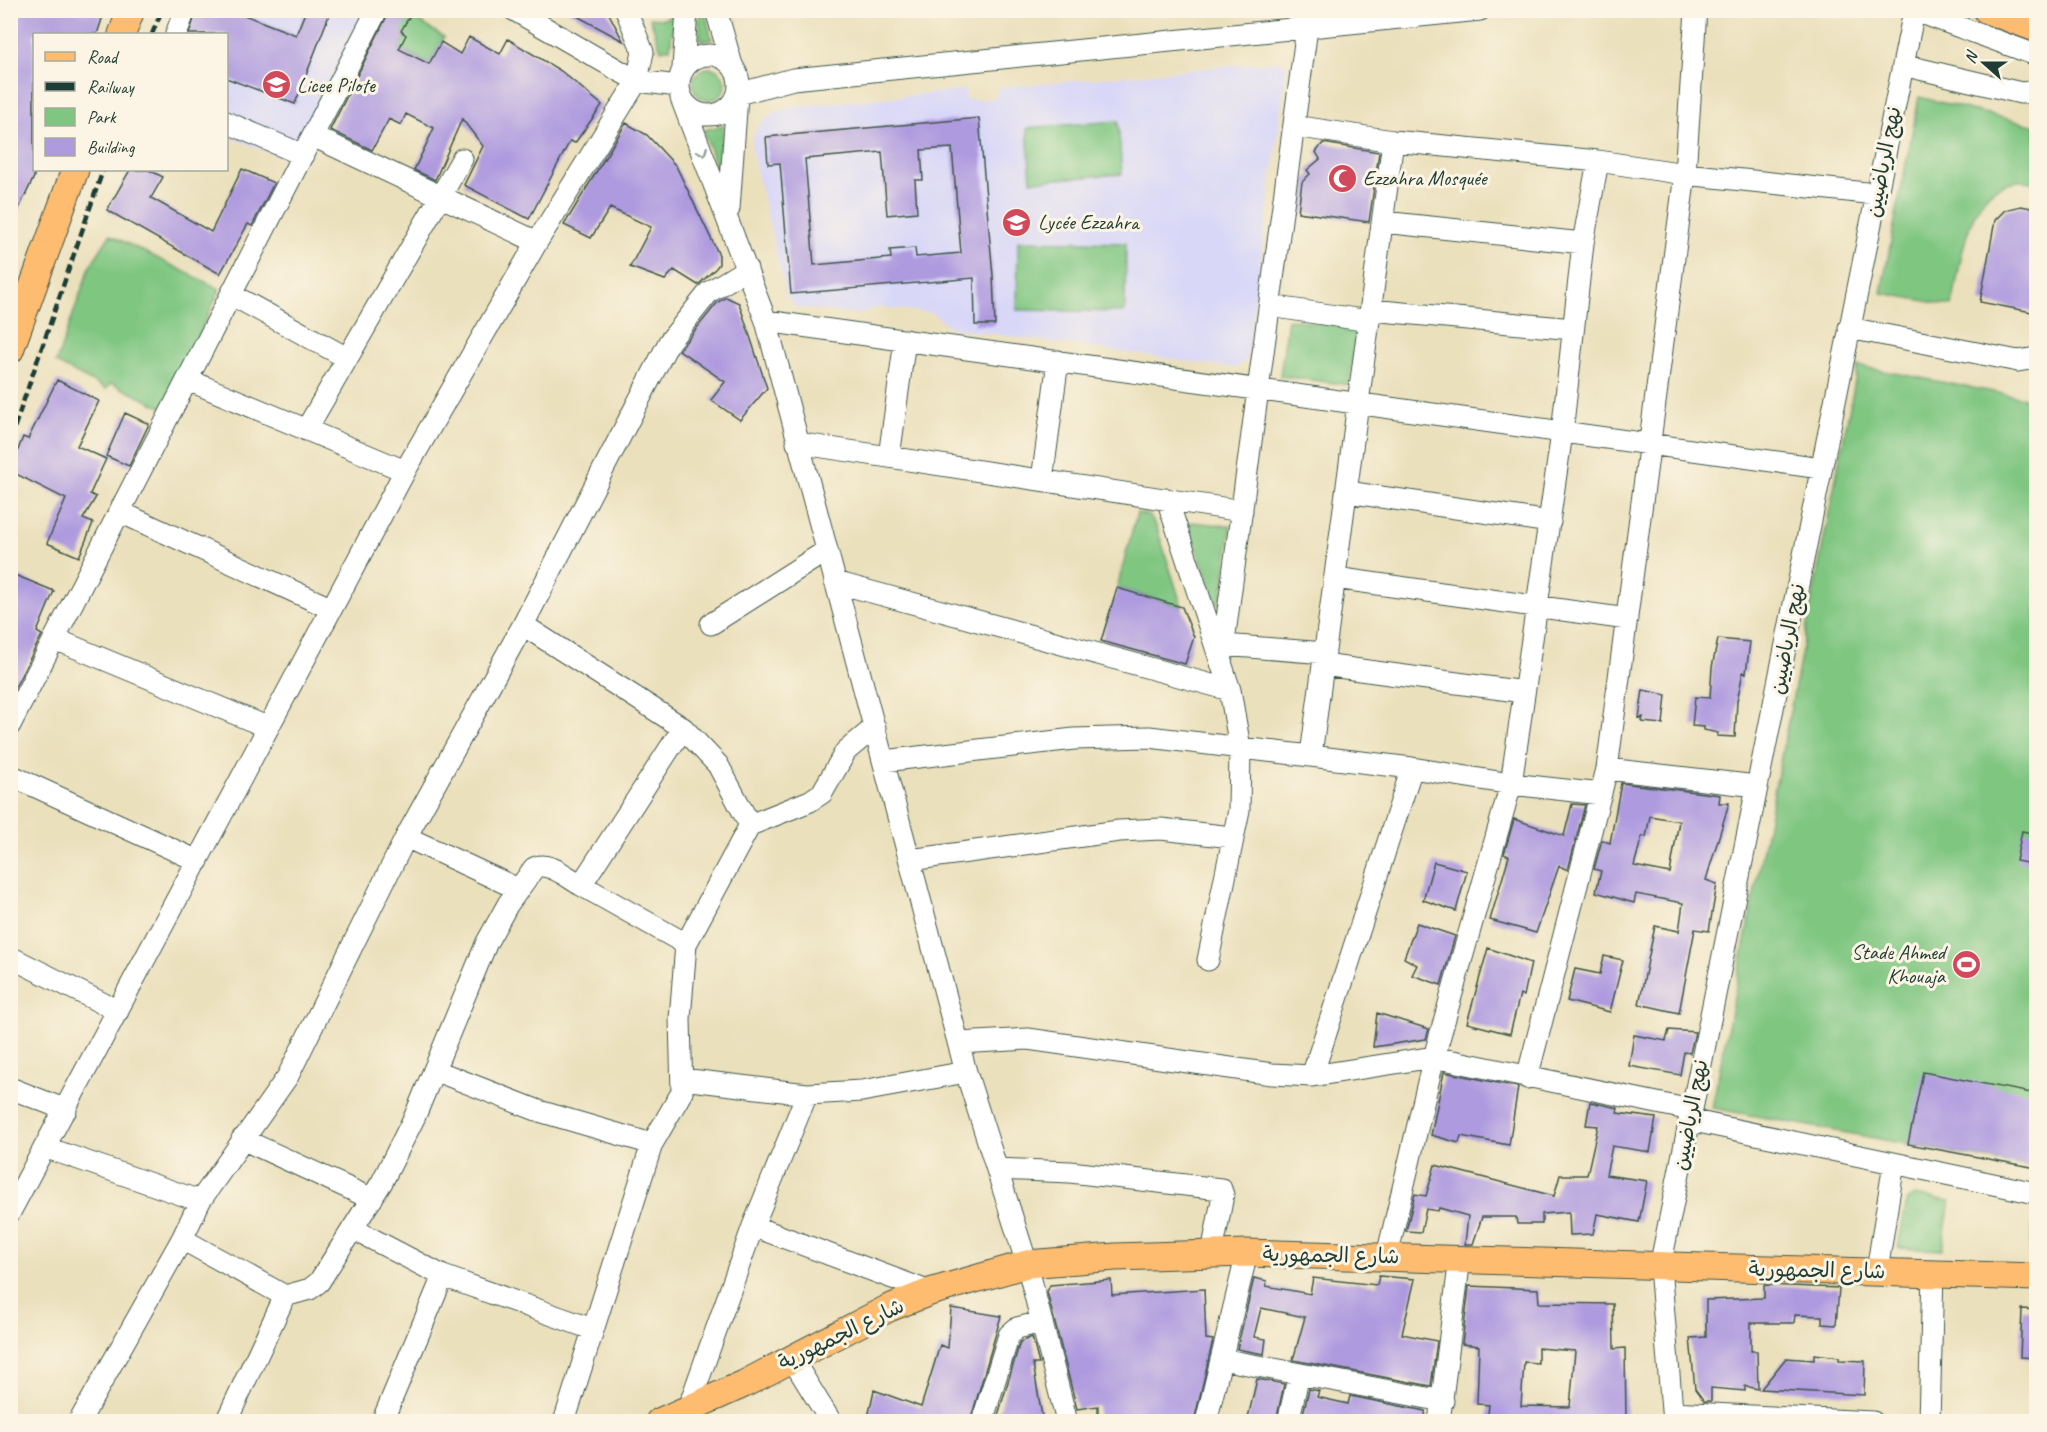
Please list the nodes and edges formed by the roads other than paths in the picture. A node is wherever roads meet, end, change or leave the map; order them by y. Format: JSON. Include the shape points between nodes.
{"nodes":[{"id":1,"x":131,"y":10,"type":"edge"},
{"id":2,"x":185,"y":10,"type":"edge"},
{"id":3,"x":377,"y":10,"type":"edge"},
{"id":4,"x":514,"y":10,"type":"edge"},
{"id":5,"x":626,"y":10,"type":"edge"},
{"id":6,"x":687,"y":10,"type":"edge"},
{"id":7,"x":716,"y":10,"type":"edge"},
{"id":8,"x":1480,"y":10,"type":"edge"},
{"id":9,"x":1696,"y":10,"type":"edge"},
{"id":10,"x":1987,"y":10,"type":"edge"},
{"id":11,"x":1913,"y":11,"type":"edge"},
{"id":12,"x":1307,"y":28,"type":"junction"},
{"id":13,"x":2037,"y":28,"type":"edge"},
{"id":14,"x":122,"y":33,"type":"edge"},
{"id":15,"x":176,"y":33,"type":"edge"},
{"id":16,"x":2037,"y":55,"type":"edge"},
{"id":17,"x":1903,"y":65,"type":"junction"},
{"id":18,"x":734,"y":67,"type":"junction"},
{"id":19,"x":793,"y":80,"type":"junction"},
{"id":20,"x":637,"y":81,"type":"junction"},
{"id":21,"x":681,"y":84,"type":"junction"},
{"id":22,"x":2037,"y":88,"type":"edge"},
{"id":23,"x":738,"y":95,"type":"junction"},
{"id":24,"x":228,"y":123,"type":"edge"},
{"id":25,"x":1294,"y":126,"type":"junction"},
{"id":26,"x":313,"y":136,"type":"junction"},
{"id":27,"x":1393,"y":141,"type":"junction"},
{"id":28,"x":303,"y":155,"type":"junction"},
{"id":29,"x":462,"y":159,"type":"dead end"},
{"id":30,"x":1598,"y":161,"type":"junction"},
{"id":31,"x":75,"y":171,"type":"edge"},
{"id":32,"x":1685,"y":174,"type":"junction"},
{"id":33,"x":1876,"y":194,"type":"junction"},
{"id":34,"x":440,"y":196,"type":"junction"},
{"id":35,"x":728,"y":215,"type":"junction"},
{"id":36,"x":1383,"y":222,"type":"junction"},
{"id":37,"x":537,"y":242,"type":"junction"},
{"id":38,"x":1583,"y":243,"type":"junction"},
{"id":39,"x":747,"y":268,"type":"junction"},
{"id":40,"x":232,"y":295,"type":"junction"},
{"id":41,"x":1270,"y":306,"type":"junction"},
{"id":42,"x":1370,"y":315,"type":"junction"},
{"id":43,"x":766,"y":321,"type":"junction"},
{"id":44,"x":1850,"y":328,"type":"junction"},
{"id":45,"x":1573,"y":329,"type":"junction"},
{"id":46,"x":905,"y":340,"type":"junction"},
{"id":47,"x":10,"y":350,"type":"edge"},
{"id":48,"x":347,"y":358,"type":"junction"},
{"id":49,"x":2037,"y":358,"type":"edge"},
{"id":50,"x":1058,"y":361,"type":"junction"},
{"id":51,"x":188,"y":380,"type":"junction"},
{"id":52,"x":1258,"y":390,"type":"junction"},
{"id":53,"x":1358,"y":404,"type":"junction"},
{"id":54,"x":306,"y":430,"type":"junction"},
{"id":55,"x":1562,"y":433,"type":"junction"},
{"id":56,"x":797,"y":443,"type":"junction"},
{"id":57,"x":1651,"y":443,"type":"junction"},
{"id":58,"x":889,"y":457,"type":"junction"},
{"id":59,"x":1821,"y":468,"type":"junction"},
{"id":60,"x":405,"y":471,"type":"junction"},
{"id":61,"x":1042,"y":480,"type":"junction"},
{"id":62,"x":1347,"y":492,"type":"junction"},
{"id":63,"x":1167,"y":499,"type":"junction"},
{"id":64,"x":1242,"y":511,"type":"junction"},
{"id":65,"x":120,"y":512,"type":"junction"},
{"id":66,"x":1550,"y":522,"type":"junction"},
{"id":67,"x":826,"y":550,"type":"junction"},
{"id":68,"x":1335,"y":578,"type":"junction"},
{"id":69,"x":835,"y":582,"type":"junction"},
{"id":70,"x":1538,"y":607,"type":"junction"},
{"id":71,"x":330,"y":608,"type":"junction"},
{"id":72,"x":1627,"y":619,"type":"junction"},
{"id":73,"x":711,"y":624,"type":"dead end"},
{"id":74,"x":523,"y":625,"type":"junction"},
{"id":75,"x":55,"y":639,"type":"junction"},
{"id":76,"x":1222,"y":654,"type":"junction"},
{"id":77,"x":1324,"y":659,"type":"junction"},
{"id":78,"x":1230,"y":690,"type":"junction"},
{"id":79,"x":1524,"y":692,"type":"junction"},
{"id":80,"x":10,"y":725,"type":"edge"},
{"id":81,"x":267,"y":727,"type":"junction"},
{"id":82,"x":875,"y":727,"type":"junction"},
{"id":83,"x":683,"y":728,"type":"junction"},
{"id":84,"x":1240,"y":748,"type":"junction"},
{"id":85,"x":1311,"y":755,"type":"junction"},
{"id":86,"x":884,"y":761,"type":"junction"},
{"id":87,"x":1412,"y":768,"type":"junction"},
{"id":88,"x":1607,"y":769,"type":"junction"},
{"id":89,"x":10,"y":775,"type":"edge"},
{"id":90,"x":1511,"y":784,"type":"junction"},
{"id":91,"x":1757,"y":786,"type":"junction"},
{"id":92,"x":1601,"y":794,"type":"junction"},
{"id":93,"x":750,"y":825,"type":"junction"},
{"id":94,"x":406,"y":837,"type":"junction"},
{"id":95,"x":1232,"y":837,"type":"junction"},
{"id":96,"x":910,"y":860,"type":"junction"},
{"id":97,"x":198,"y":861,"type":"junction"},
{"id":98,"x":581,"y":885,"type":"junction"},
{"id":99,"x":518,"y":890,"type":"junction"},
{"id":100,"x":686,"y":944,"type":"junction"},
{"id":101,"x":10,"y":957,"type":"edge"},
{"id":102,"x":1208,"y":960,"type":"dead end"},
{"id":103,"x":118,"y":1011,"type":"junction"},
{"id":104,"x":959,"y":1043,"type":"junction"},
{"id":105,"x":1434,"y":1057,"type":"junction"},
{"id":106,"x":434,"y":1070,"type":"junction"},
{"id":107,"x":966,"y":1072,"type":"junction"},
{"id":108,"x":1312,"y":1076,"type":"junction"},
{"id":109,"x":1527,"y":1078,"type":"junction"},
{"id":110,"x":682,"y":1079,"type":"junction"},
{"id":111,"x":10,"y":1088,"type":"edge"},
{"id":112,"x":807,"y":1094,"type":"junction"},
{"id":113,"x":66,"y":1110,"type":"junction"},
{"id":114,"x":1690,"y":1115,"type":"junction"},
{"id":115,"x":242,"y":1139,"type":"junction"},
{"id":116,"x":652,"y":1144,"type":"junction"},
{"id":117,"x":47,"y":1148,"type":"junction"},
{"id":118,"x":1894,"y":1163,"type":"junction"},
{"id":119,"x":996,"y":1169,"type":"junction"},
{"id":120,"x":2037,"y":1193,"type":"edge"},
{"id":121,"x":372,"y":1199,"type":"junction"},
{"id":122,"x":200,"y":1201,"type":"junction"},
{"id":123,"x":10,"y":1212,"type":"edge"},
{"id":124,"x":753,"y":1226,"type":"junction"},
{"id":125,"x":353,"y":1229,"type":"junction"},
{"id":126,"x":182,"y":1239,"type":"junction"},
{"id":127,"x":1212,"y":1253,"type":"junction"},
{"id":128,"x":1247,"y":1253,"type":"junction"},
{"id":129,"x":1387,"y":1256,"type":"junction"},
{"id":130,"x":1460,"y":1258,"type":"junction"},
{"id":131,"x":1027,"y":1264,"type":"junction"},
{"id":132,"x":1659,"y":1267,"type":"junction"},
{"id":133,"x":1877,"y":1271,"type":"junction"},
{"id":134,"x":1933,"y":1272,"type":"junction"},
{"id":135,"x":443,"y":1276,"type":"junction"},
{"id":136,"x":2037,"y":1277,"type":"edge"},
{"id":137,"x":930,"y":1292,"type":"junction"},
{"id":138,"x":285,"y":1296,"type":"junction"},
{"id":139,"x":1042,"y":1322,"type":"junction"},
{"id":140,"x":592,"y":1329,"type":"junction"},
{"id":141,"x":791,"y":1357,"type":"junction"},
{"id":142,"x":1221,"y":1359,"type":"junction"},
{"id":143,"x":1299,"y":1374,"type":"junction"},
{"id":144,"x":1441,"y":1411,"type":"edge"},
{"id":145,"x":1673,"y":1417,"type":"edge"},
{"id":146,"x":669,"y":1418,"type":"edge"},
{"id":147,"x":79,"y":1422,"type":"edge"},
{"id":148,"x":226,"y":1422,"type":"edge"},
{"id":149,"x":382,"y":1422,"type":"edge"},
{"id":150,"x":564,"y":1422,"type":"edge"},
{"id":151,"x":831,"y":1422,"type":"edge"},
{"id":152,"x":982,"y":1422,"type":"edge"},
{"id":153,"x":1067,"y":1422,"type":"edge"},
{"id":154,"x":1206,"y":1422,"type":"edge"},
{"id":155,"x":1288,"y":1422,"type":"edge"},
{"id":156,"x":1873,"y":1422,"type":"edge"},
{"id":157,"x":1929,"y":1422,"type":"edge"}],
"edges":[{"from":1,"to":14,"type":"main road"},
{"from":2,"to":15,"type":"street"},
{"from":3,"to":26,"type":"street"},
{"from":4,"to":20,"type":"street"},
{"from":5,"to":20,"type":"street","via":[[643,52]]},
{"from":6,"to":21,"type":"street"},
{"from":7,"to":18,"type":"street"},
{"from":8,"to":12,"type":"street"},
{"from":9,"to":32,"type":"street"},
{"from":10,"to":13,"type":"main road"},
{"from":11,"to":16,"type":"street"},
{"from":11,"to":17,"type":"street","name":"نهج الرياضيين"},
{"from":12,"to":19,"type":"street"},
{"from":12,"to":25,"type":"street"},
{"from":17,"to":22,"type":"street","via":[[2021,93]]},
{"from":17,"to":33,"type":"street","name":"نهج الرياضيين"},
{"from":18,"to":19,"type":"street"},
{"from":18,"to":21,"type":"street","via":[[725,59],[707,54],[698,57]]},
{"from":18,"to":23,"type":"street","via":[[740,81]]},
{"from":19,"to":23,"type":"street"},
{"from":20,"to":21,"type":"street"},
{"from":20,"to":37,"type":"street"},
{"from":21,"to":23,"type":"street","via":[[688,108],[698,114],[710,116],[731,107]]},
{"from":21,"to":35,"type":"street","one_way":true},
{"from":23,"to":35,"type":"street"},
{"from":24,"to":28,"type":"street"},
{"from":25,"to":27,"type":"street"},
{"from":25,"to":41,"type":"street"},
{"from":26,"to":28,"type":"street"},
{"from":26,"to":34,"type":"street"},
{"from":27,"to":30,"type":"street"},
{"from":27,"to":36,"type":"street"},
{"from":28,"to":40,"type":"street"},
{"from":29,"to":34,"type":"street"},
{"from":30,"to":32,"type":"street"},
{"from":30,"to":38,"type":"street"},
{"from":31,"to":47,"type":"main road"},
{"from":32,"to":33,"type":"street"},
{"from":32,"to":57,"type":"street"},
{"from":33,"to":44,"type":"street","name":"نهج الرياضيين"},
{"from":34,"to":37,"type":"street"},
{"from":34,"to":48,"type":"street"},
{"from":35,"to":39,"type":"street"},
{"from":36,"to":38,"type":"street"},
{"from":36,"to":42,"type":"street"},
{"from":37,"to":60,"type":"street"},
{"from":38,"to":45,"type":"street"},
{"from":39,"to":43,"type":"street"},
{"from":39,"to":74,"type":"street","via":[[709,292],[669,342]]},
{"from":40,"to":48,"type":"street"},
{"from":40,"to":51,"type":"street"},
{"from":41,"to":42,"type":"street"},
{"from":41,"to":52,"type":"street"},
{"from":42,"to":45,"type":"street"},
{"from":42,"to":53,"type":"street"},
{"from":43,"to":46,"type":"street"},
{"from":43,"to":56,"type":"street"},
{"from":44,"to":49,"type":"street","via":[[2018,361]]},
{"from":44,"to":59,"type":"street","name":"نهج الرياضيين"},
{"from":45,"to":55,"type":"street"},
{"from":46,"to":50,"type":"street"},
{"from":46,"to":58,"type":"street"},
{"from":48,"to":54,"type":"street"},
{"from":50,"to":52,"type":"street"},
{"from":50,"to":61,"type":"street"},
{"from":51,"to":54,"type":"street"},
{"from":51,"to":65,"type":"street"},
{"from":52,"to":53,"type":"street"},
{"from":52,"to":64,"type":"street"},
{"from":53,"to":55,"type":"street"},
{"from":53,"to":62,"type":"street"},
{"from":54,"to":60,"type":"street"},
{"from":55,"to":57,"type":"street"},
{"from":55,"to":66,"type":"street"},
{"from":56,"to":58,"type":"street"},
{"from":56,"to":67,"type":"street"},
{"from":57,"to":59,"type":"street"},
{"from":57,"to":72,"type":"street"},
{"from":58,"to":61,"type":"street"},
{"from":59,"to":91,"type":"street","name":"نهج الرياضيين"},
{"from":60,"to":71,"type":"street"},
{"from":61,"to":63,"type":"street"},
{"from":62,"to":66,"type":"street"},
{"from":62,"to":68,"type":"street"},
{"from":63,"to":64,"type":"street"},
{"from":63,"to":76,"type":"street"},
{"from":64,"to":76,"type":"street"},
{"from":65,"to":71,"type":"street"},
{"from":65,"to":75,"type":"street"},
{"from":66,"to":70,"type":"street"},
{"from":67,"to":69,"type":"street"},
{"from":67,"to":73,"type":"street"},
{"from":68,"to":70,"type":"street"},
{"from":68,"to":77,"type":"street"},
{"from":69,"to":78,"type":"street"},
{"from":69,"to":82,"type":"street"},
{"from":70,"to":72,"type":"street"},
{"from":70,"to":79,"type":"street"},
{"from":71,"to":81,"type":"street"},
{"from":72,"to":88,"type":"street"},
{"from":74,"to":83,"type":"street"},
{"from":74,"to":94,"type":"street"},
{"from":75,"to":80,"type":"street"},
{"from":75,"to":81,"type":"street"},
{"from":76,"to":77,"type":"street"},
{"from":76,"to":78,"type":"street"},
{"from":77,"to":79,"type":"street"},
{"from":77,"to":85,"type":"street"},
{"from":78,"to":84,"type":"street"},
{"from":79,"to":90,"type":"street"},
{"from":81,"to":97,"type":"street"},
{"from":82,"to":86,"type":"street"},
{"from":82,"to":93,"type":"street","via":[[846,751],[822,793]]},
{"from":83,"to":93,"type":"street","via":[[718,765]]},
{"from":83,"to":98,"type":"street"},
{"from":84,"to":85,"type":"street"},
{"from":84,"to":86,"type":"street","via":[[1109,736]]},
{"from":84,"to":95,"type":"street","via":[[1239,810]]},
{"from":85,"to":87,"type":"street"},
{"from":86,"to":96,"type":"street"},
{"from":87,"to":90,"type":"street"},
{"from":87,"to":108,"type":"street"},
{"from":88,"to":91,"type":"street"},
{"from":88,"to":92,"type":"street"},
{"from":89,"to":97,"type":"street"},
{"from":90,"to":92,"type":"street"},
{"from":90,"to":105,"type":"street"},
{"from":91,"to":114,"type":"street","name":"نهج الرياضيين"},
{"from":92,"to":109,"type":"street"},
{"from":93,"to":100,"type":"street"},
{"from":94,"to":99,"type":"street"},
{"from":94,"to":115,"type":"street","via":[[288,1076]]},
{"from":95,"to":96,"type":"street","via":[[1161,829],[1119,831]]},
{"from":95,"to":102,"type":"street"},
{"from":96,"to":104,"type":"street"},
{"from":97,"to":103,"type":"street"},
{"from":98,"to":99,"type":"street","via":[[539,865]]},
{"from":98,"to":100,"type":"street"},
{"from":99,"to":106,"type":"street","via":[[487,942]]},
{"from":100,"to":110,"type":"street","via":[[680,1020]]},
{"from":101,"to":103,"type":"street"},
{"from":103,"to":113,"type":"street"},
{"from":104,"to":107,"type":"street"},
{"from":104,"to":108,"type":"street","via":[[1028,1039],[1272,1074]]},
{"from":105,"to":108,"type":"street"},
{"from":105,"to":109,"type":"street"},
{"from":105,"to":129,"type":"street"},
{"from":106,"to":116,"type":"street","via":[[539,1111]]},
{"from":106,"to":121,"type":"street","via":[[416,1116]]},
{"from":107,"to":112,"type":"street","via":[[862,1091]]},
{"from":107,"to":119,"type":"street"},
{"from":109,"to":114,"type":"street"},
{"from":110,"to":112,"type":"street"},
{"from":110,"to":116,"type":"street","via":[[676,1106]]},
{"from":111,"to":113,"type":"street"},
{"from":112,"to":124,"type":"street"},
{"from":113,"to":117,"type":"street"},
{"from":114,"to":118,"type":"street"},
{"from":114,"to":132,"type":"street","name":"نهج الرياضيين"},
{"from":115,"to":121,"type":"street"},
{"from":115,"to":122,"type":"street"},
{"from":116,"to":140,"type":"street"},
{"from":117,"to":122,"type":"street"},
{"from":117,"to":123,"type":"street"},
{"from":118,"to":120,"type":"street"},
{"from":118,"to":133,"type":"street"},
{"from":119,"to":127,"type":"street","via":[[1070,1172],[1221,1189]]},
{"from":119,"to":131,"type":"street"},
{"from":121,"to":125,"type":"street"},
{"from":122,"to":126,"type":"street"},
{"from":124,"to":137,"type":"street"},
{"from":124,"to":146,"type":"street"},
{"from":125,"to":135,"type":"street"},
{"from":125,"to":138,"type":"street","via":[[319,1281],[310,1289]]},
{"from":126,"to":138,"type":"street"},
{"from":126,"to":147,"type":"street"},
{"from":127,"to":128,"type":"main road","name":"شارع الجمهورية"},
{"from":127,"to":131,"type":"main road","name":"شارع الجمهورية"},
{"from":128,"to":129,"type":"main road","name":"شارع الجمهورية"},
{"from":128,"to":142,"type":"street"},
{"from":129,"to":130,"type":"main road","name":"شارع الجمهورية"},
{"from":130,"to":132,"type":"main road","name":"شارع الجمهورية"},
{"from":130,"to":144,"type":"street"},
{"from":131,"to":137,"type":"main road","name":"شارع الجمهورية"},
{"from":131,"to":139,"type":"street"},
{"from":132,"to":133,"type":"main road","name":"شارع الجمهورية"},
{"from":132,"to":145,"type":"street","name":"نهج الرياضيين"},
{"from":133,"to":134,"type":"main road","name":"شارع الجمهورية"},
{"from":134,"to":136,"type":"main road","name":"شارع الجمهورية"},
{"from":134,"to":157,"type":"street"},
{"from":135,"to":140,"type":"street"},
{"from":135,"to":149,"type":"street"},
{"from":137,"to":141,"type":"main road","name":"شارع الجمهورية"},
{"from":138,"to":148,"type":"street"},
{"from":139,"to":152,"type":"street","via":[[1017,1328],[1009,1335]]},
{"from":139,"to":153,"type":"street"},
{"from":140,"to":150,"type":"street"},
{"from":141,"to":146,"type":"main road","name":"شارع الجمهورية","via":[[744,1384]]},
{"from":141,"to":151,"type":"street"},
{"from":142,"to":143,"type":"street"},
{"from":142,"to":154,"type":"street"},
{"from":143,"to":144,"type":"street"},
{"from":143,"to":155,"type":"street"},
{"from":145,"to":156,"type":"street"}]}
